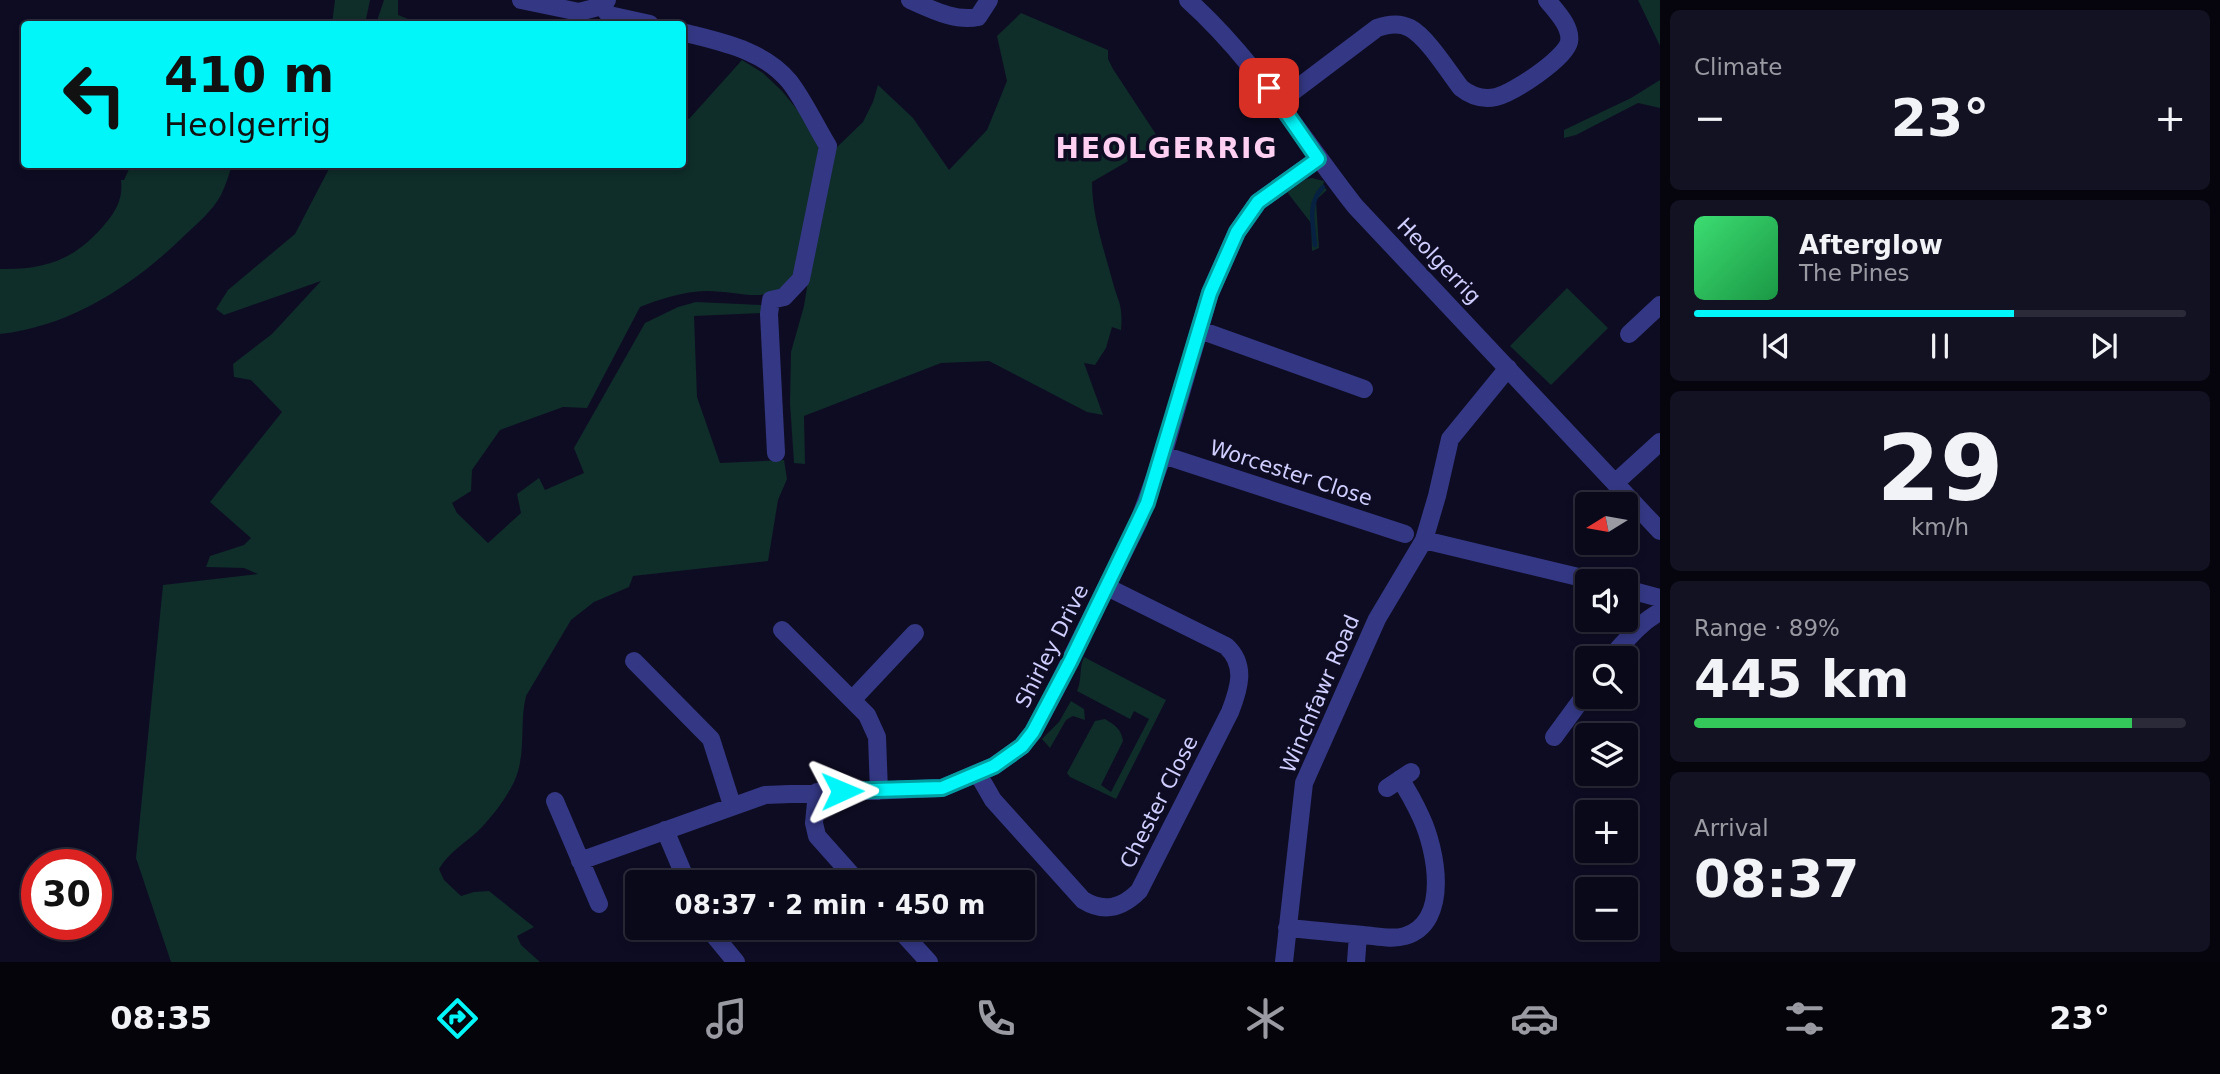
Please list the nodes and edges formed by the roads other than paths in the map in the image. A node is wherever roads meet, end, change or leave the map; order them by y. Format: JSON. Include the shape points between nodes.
{"nodes":[{"id":1,"x":521,"y":0,"type":"edge"},
{"id":2,"x":909,"y":0,"type":"edge"},
{"id":3,"x":989,"y":0,"type":"edge"},
{"id":4,"x":1547,"y":0,"type":"edge"},
{"id":5,"x":605,"y":3,"type":"edge"},
{"id":6,"x":1194,"y":5,"type":"edge"},
{"id":7,"x":636,"y":21,"type":"edge"},
{"id":8,"x":686,"y":33,"type":"edge"},
{"id":9,"x":1279,"y":102,"type":"junction"},
{"id":10,"x":1318,"y":159,"type":"junction"},
{"id":11,"x":1660,"y":306,"type":"edge"},
{"id":12,"x":1200,"y":330,"type":"junction"},
{"id":13,"x":1629,"y":334,"type":"dead end"},
{"id":14,"x":1508,"y":368,"type":"junction"},
{"id":15,"x":1364,"y":389,"type":"dead end"},
{"id":16,"x":1660,"y":442,"type":"edge"},
{"id":17,"x":776,"y":453,"type":"dead end"},
{"id":18,"x":1163,"y":455,"type":"junction"},
{"id":19,"x":1615,"y":483,"type":"junction"},
{"id":20,"x":1660,"y":531,"type":"edge"},
{"id":21,"x":1405,"y":534,"type":"dead end"},
{"id":22,"x":1424,"y":540,"type":"junction"},
{"id":23,"x":1575,"y":576,"type":"edge"},
{"id":24,"x":1107,"y":587,"type":"junction"},
{"id":25,"x":1638,"y":592,"type":"edge"},
{"id":26,"x":1660,"y":598,"type":"edge"},
{"id":27,"x":1660,"y":612,"type":"edge"},
{"id":28,"x":782,"y":630,"type":"dead end"},
{"id":29,"x":915,"y":633,"type":"dead end"},
{"id":30,"x":1621,"y":646,"type":"edge"},
{"id":31,"x":634,"y":661,"type":"dead end"},
{"id":32,"x":853,"y":699,"type":"junction"},
{"id":33,"x":1575,"y":709,"type":"edge"},
{"id":34,"x":1555,"y":737,"type":"dead end"},
{"id":35,"x":978,"y":774,"type":"junction"},
{"id":36,"x":1399,"y":780,"type":"dead end"},
{"id":37,"x":879,"y":791,"type":"junction"},
{"id":38,"x":817,"y":792,"type":"junction"},
{"id":39,"x":555,"y":801,"type":"dead end"},
{"id":40,"x":732,"y":805,"type":"junction"},
{"id":41,"x":665,"y":830,"type":"junction"},
{"id":42,"x":580,"y":860,"type":"junction"},
{"id":43,"x":682,"y":870,"type":"edge"},
{"id":44,"x":847,"y":870,"type":"edge"},
{"id":45,"x":598,"y":904,"type":"dead end"},
{"id":46,"x":1287,"y":928,"type":"junction"},
{"id":47,"x":1358,"y":934,"type":"junction"},
{"id":48,"x":718,"y":940,"type":"edge"},
{"id":49,"x":909,"y":940,"type":"edge"},
{"id":50,"x":736,"y":962,"type":"edge"},
{"id":51,"x":929,"y":962,"type":"edge"},
{"id":52,"x":1284,"y":962,"type":"edge"},
{"id":53,"x":1356,"y":962,"type":"edge"}],
"edges":[{"from":1,"to":5,"type":"street","via":[[579,12]]},
{"from":2,"to":3,"type":"street","via":[[970,18],[978,16]]},
{"from":4,"to":9,"type":"street","via":[[1564,22],[1569,43],[1547,68],[1497,97],[1469,94],[1410,28],[1388,24]]},
{"from":5,"to":7,"type":"street","via":[[609,15]]},
{"from":6,"to":9,"type":"street","name":"Heolgerrig","via":[[1234,45]]},
{"from":8,"to":17,"type":"street","via":[[753,53],[777,69],[790,82],[828,146],[801,279],[785,297],[771,300]]},
{"from":9,"to":10,"type":"street","name":"Heolgerrig"},
{"from":10,"to":12,"type":"street","name":"Shirley Drive","via":[[1258,202],[1237,232],[1210,293]]},
{"from":10,"to":14,"type":"street","name":"Heolgerrig","via":[[1362,213]]},
{"from":11,"to":13,"type":"street"},
{"from":12,"to":15,"type":"street","via":[[1344,376]]},
{"from":12,"to":18,"type":"street","name":"Shirley Drive"},
{"from":14,"to":19,"type":"street","name":"Heolgerrig"},
{"from":14,"to":22,"type":"street","name":"Winchfawr Road","via":[[1450,439]]},
{"from":16,"to":19,"type":"street"},
{"from":18,"to":21,"type":"street","name":"Worcester Close"},
{"from":18,"to":24,"type":"street","name":"Shirley Drive","via":[[1139,522]]},
{"from":19,"to":20,"type":"street","name":"Heolgerrig"},
{"from":22,"to":23,"type":"street"},
{"from":22,"to":46,"type":"street","name":"Winchfawr Road","via":[[1377,619],[1304,783]]},
{"from":24,"to":35,"type":"street","name":"Shirley Drive","via":[[1033,732],[1009,757]]},
{"from":24,"to":35,"type":"street","name":"Chester Close","via":[[1226,646],[1240,675],[1230,712],[1139,891],[1117,907],[1104,909],[1083,900],[993,800]]},
{"from":25,"to":26,"type":"street"},
{"from":27,"to":30,"type":"street"},
{"from":28,"to":32,"type":"street"},
{"from":29,"to":32,"type":"street"},
{"from":31,"to":40,"type":"street","via":[[711,739]]},
{"from":32,"to":37,"type":"street","via":[[877,737]]},
{"from":33,"to":34,"type":"street"},
{"from":35,"to":37,"type":"street","name":"Shirley Drive","via":[[942,788]]},
{"from":36,"to":47,"type":"street","via":[[1422,818],[1430,843],[1436,879],[1433,910],[1427,922],[1405,936]]},
{"from":37,"to":38,"type":"street","name":"Shirley Drive"},
{"from":38,"to":40,"type":"street","name":"Shirley Drive","via":[[765,795]]},
{"from":38,"to":44,"type":"street","via":[[817,836]]},
{"from":39,"to":42,"type":"street"},
{"from":40,"to":41,"type":"street","name":"Shirley Drive"},
{"from":41,"to":42,"type":"street","name":"Shirley Drive"},
{"from":41,"to":43,"type":"street"},
{"from":42,"to":45,"type":"street"},
{"from":46,"to":47,"type":"street"},
{"from":46,"to":52,"type":"street","name":"Winchfawr Road"},
{"from":47,"to":53,"type":"street"},
{"from":48,"to":50,"type":"street"},
{"from":49,"to":51,"type":"street"}]}
